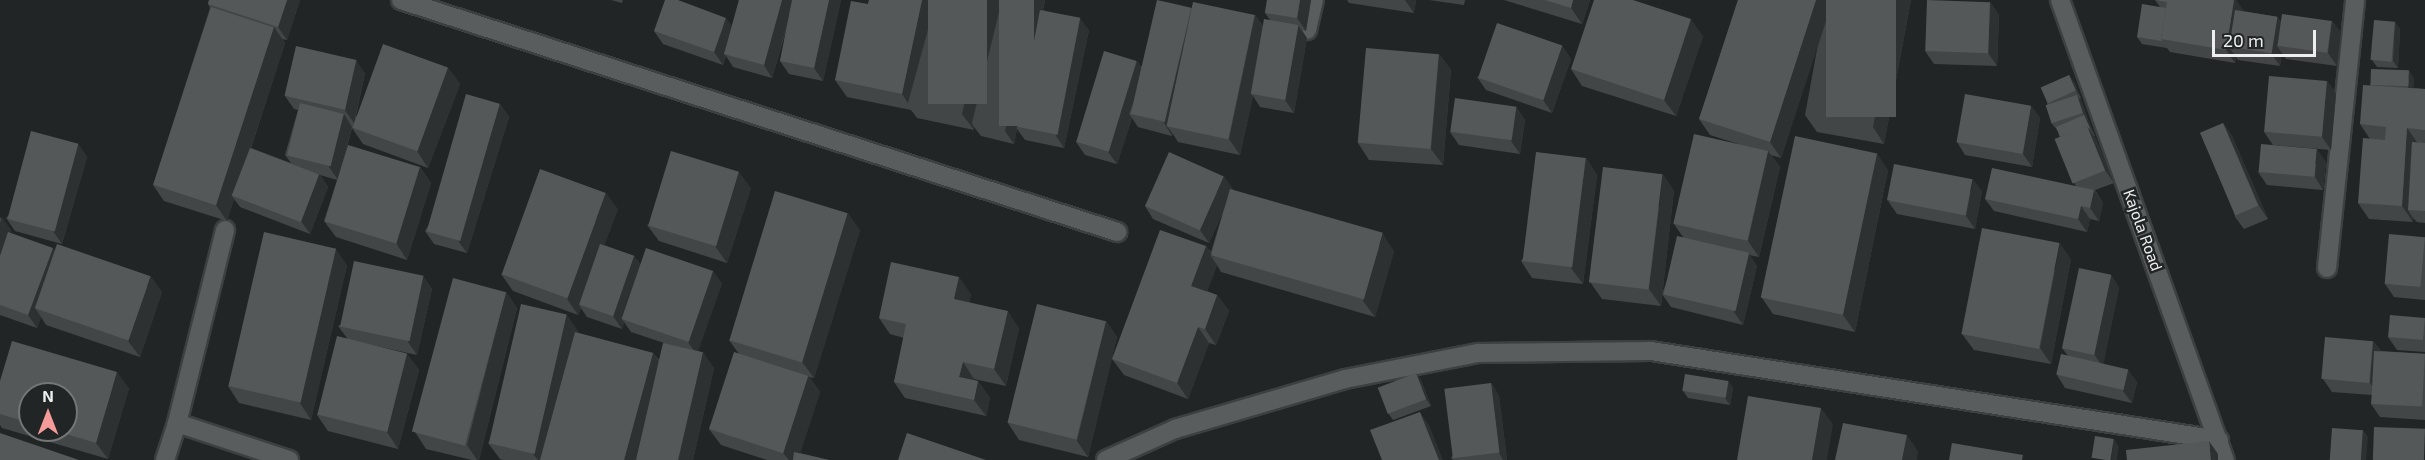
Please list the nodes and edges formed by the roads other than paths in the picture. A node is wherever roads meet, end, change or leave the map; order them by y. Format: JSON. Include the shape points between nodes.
{"nodes":[{"id":1,"x":401,"y":0,"type":"edge"},
{"id":2,"x":1314,"y":0,"type":"edge"},
{"id":3,"x":2060,"y":0,"type":"edge"},
{"id":4,"x":2355,"y":0,"type":"edge"},
{"id":5,"x":1308,"y":30,"type":"dead end"},
{"id":6,"x":225,"y":230,"type":"dead end"},
{"id":7,"x":1117,"y":232,"type":"dead end"},
{"id":8,"x":2328,"y":268,"type":"dead end"},
{"id":9,"x":177,"y":423,"type":"junction"},
{"id":10,"x":2219,"y":440,"type":"junction"},
{"id":11,"x":165,"y":460,"type":"edge"},
{"id":12,"x":289,"y":460,"type":"edge"},
{"id":13,"x":1106,"y":460,"type":"edge"},
{"id":14,"x":2224,"y":460,"type":"edge"}],
"edges":[{"from":1,"to":7,"type":"street"},
{"from":2,"to":5,"type":"street"},
{"from":3,"to":10,"type":"street","name":"Kajola Road"},
{"from":4,"to":8,"type":"street"},
{"from":6,"to":9,"type":"street"},
{"from":9,"to":11,"type":"street"},
{"from":9,"to":12,"type":"street"},
{"from":10,"to":13,"type":"street","via":[[1651,351],[1478,353],[1345,379],[1175,429]]},
{"from":10,"to":14,"type":"street","name":"Kajola Road"}]}
